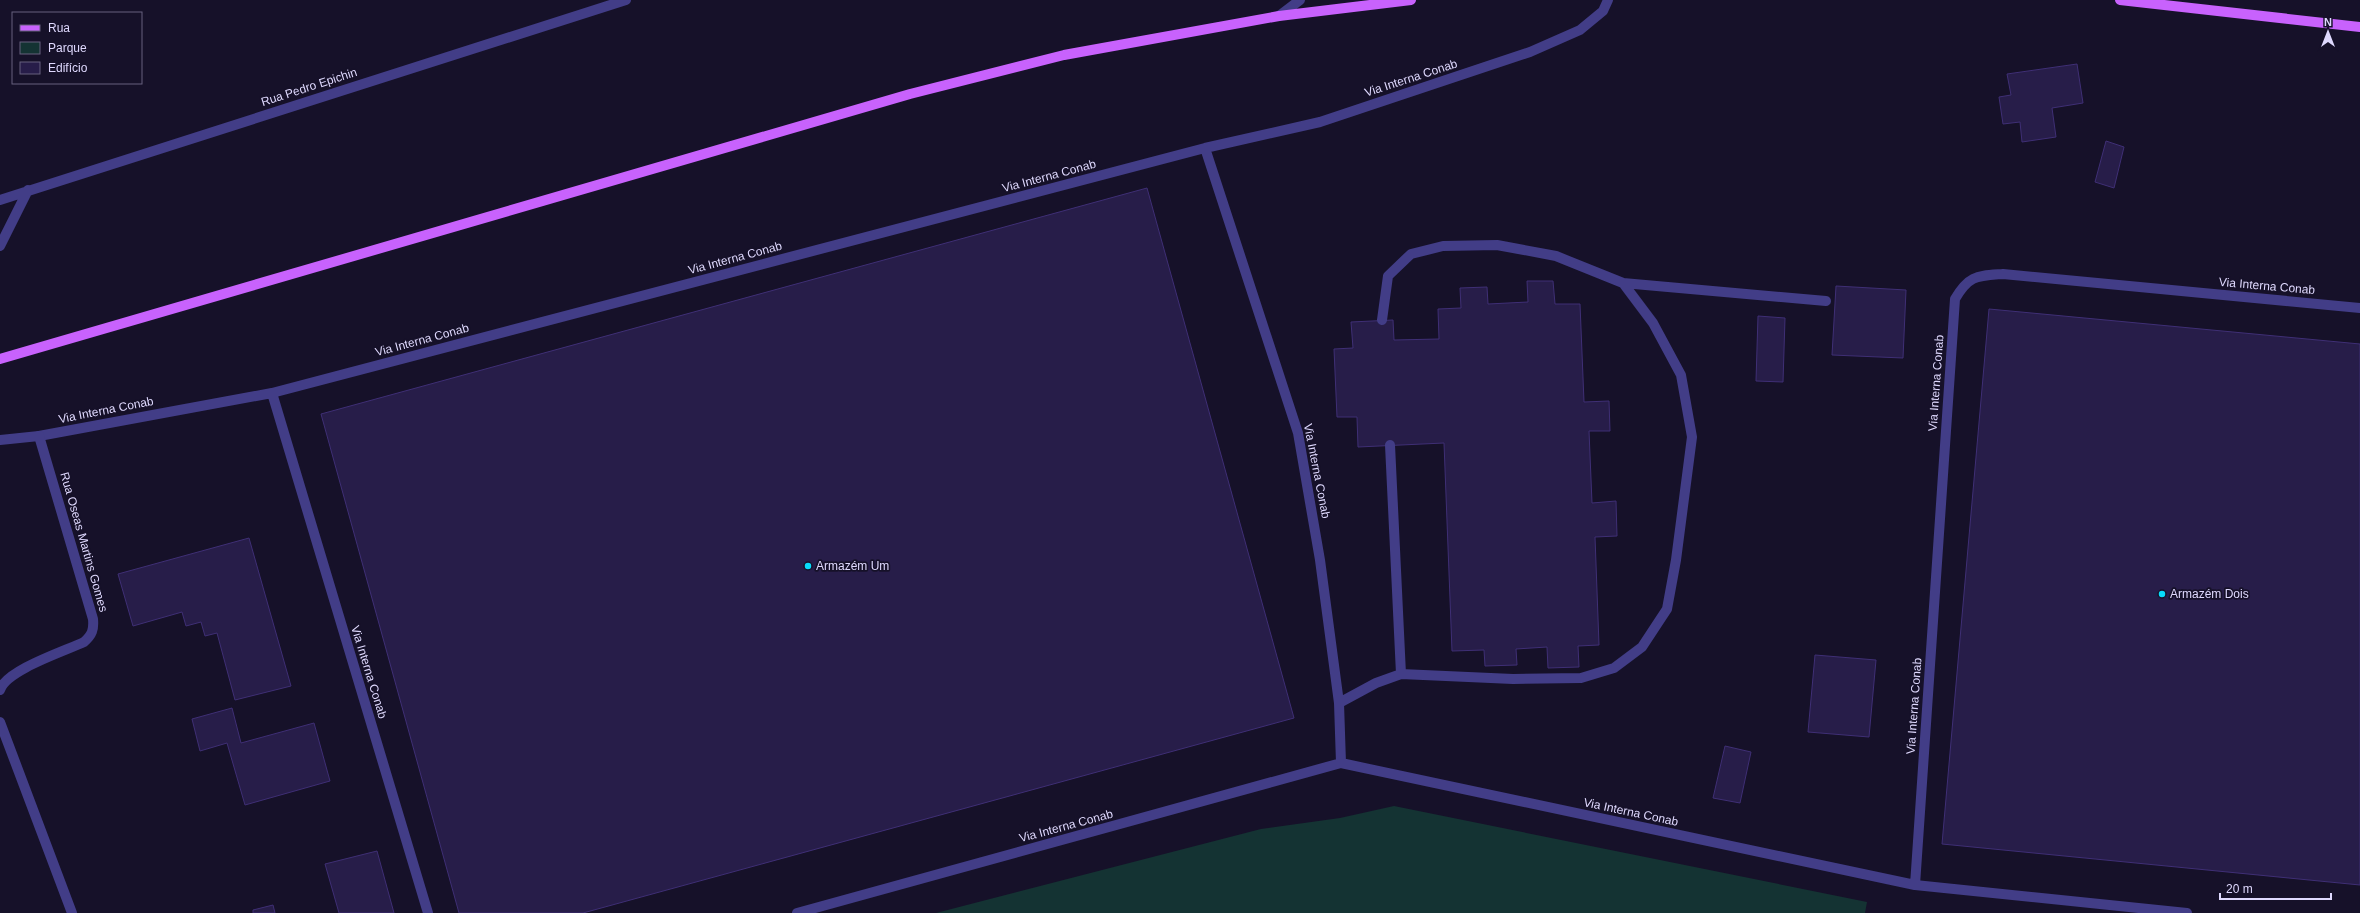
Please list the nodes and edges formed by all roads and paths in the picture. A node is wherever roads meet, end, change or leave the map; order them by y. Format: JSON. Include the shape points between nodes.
{"nodes":[{"id":1,"x":626,"y":0,"type":"edge"},
{"id":2,"x":1300,"y":0,"type":"edge"},
{"id":3,"x":1411,"y":0,"type":"edge"},
{"id":4,"x":1608,"y":0,"type":"edge"},
{"id":5,"x":2120,"y":0,"type":"edge"},
{"id":6,"x":1279,"y":16,"type":"junction"},
{"id":7,"x":2360,"y":27,"type":"edge"},
{"id":8,"x":1205,"y":148,"type":"junction"},
{"id":9,"x":28,"y":190,"type":"junction"},
{"id":10,"x":0,"y":200,"type":"edge"},
{"id":11,"x":0,"y":246,"type":"edge"},
{"id":12,"x":1623,"y":283,"type":"junction"},
{"id":13,"x":1826,"y":301,"type":"dead end"},
{"id":14,"x":2360,"y":308,"type":"edge"},
{"id":15,"x":1382,"y":320,"type":"dead end"},
{"id":16,"x":0,"y":360,"type":"edge"},
{"id":17,"x":272,"y":393,"type":"junction"},
{"id":18,"x":39,"y":436,"type":"junction"},
{"id":19,"x":0,"y":440,"type":"edge"},
{"id":20,"x":1390,"y":445,"type":"dead end"},
{"id":21,"x":1401,"y":674,"type":"junction"},
{"id":22,"x":0,"y":690,"type":"edge"},
{"id":23,"x":1338,"y":703,"type":"junction"},
{"id":24,"x":0,"y":722,"type":"edge"},
{"id":25,"x":1341,"y":764,"type":"junction"},
{"id":26,"x":1915,"y":885,"type":"junction"},
{"id":27,"x":72,"y":913,"type":"edge"},
{"id":28,"x":428,"y":913,"type":"edge"},
{"id":29,"x":797,"y":913,"type":"edge"},
{"id":30,"x":2188,"y":913,"type":"edge"}],
"edges":[{"from":1,"to":9,"type":"street","name":"Rua Pedro Epichin"},
{"from":2,"to":6,"type":"street"},
{"from":3,"to":6,"type":"main road"},
{"from":4,"to":8,"type":"street","name":"Via Interna Conab","via":[[1603,11],[1580,30],[1530,52],[1320,122]]},
{"from":5,"to":7,"type":"main road"},
{"from":6,"to":16,"type":"main road","via":[[1064,55],[910,94]]},
{"from":8,"to":17,"type":"street","name":"Via Interna Conab"},
{"from":8,"to":23,"type":"street","name":"Via Interna Conab","via":[[1298,432],[1320,560]]},
{"from":9,"to":10,"type":"street","name":"Rua Pedro Epichin"},
{"from":9,"to":11,"type":"street"},
{"from":12,"to":13,"type":"street"},
{"from":12,"to":15,"type":"street","via":[[1556,256],[1497,245],[1443,246],[1411,254],[1388,276]]},
{"from":12,"to":21,"type":"street","via":[[1653,323],[1681,375],[1692,437],[1667,609],[1642,647],[1614,668],[1581,678],[1513,679]]},
{"from":14,"to":26,"type":"street","name":"Via Interna Conab","via":[[2003,274],[1976,276],[1963,284],[1955,299]]},
{"from":17,"to":18,"type":"street","name":"Via Interna Conab"},
{"from":17,"to":28,"type":"street","name":"Via Interna Conab"},
{"from":18,"to":19,"type":"street"},
{"from":18,"to":22,"type":"street","name":"Rua Oseas Martins Gomes","via":[[94,628],[84,642],[14,674]]},
{"from":20,"to":21,"type":"street"},
{"from":21,"to":23,"type":"street","via":[[1376,683]]},
{"from":23,"to":25,"type":"street","name":"Via Interna Conab"},
{"from":24,"to":27,"type":"street"},
{"from":25,"to":26,"type":"street","name":"Via Interna Conab"},
{"from":25,"to":29,"type":"street","name":"Via Interna Conab"},
{"from":26,"to":30,"type":"street","name":"Via Interna Conab"}]}
